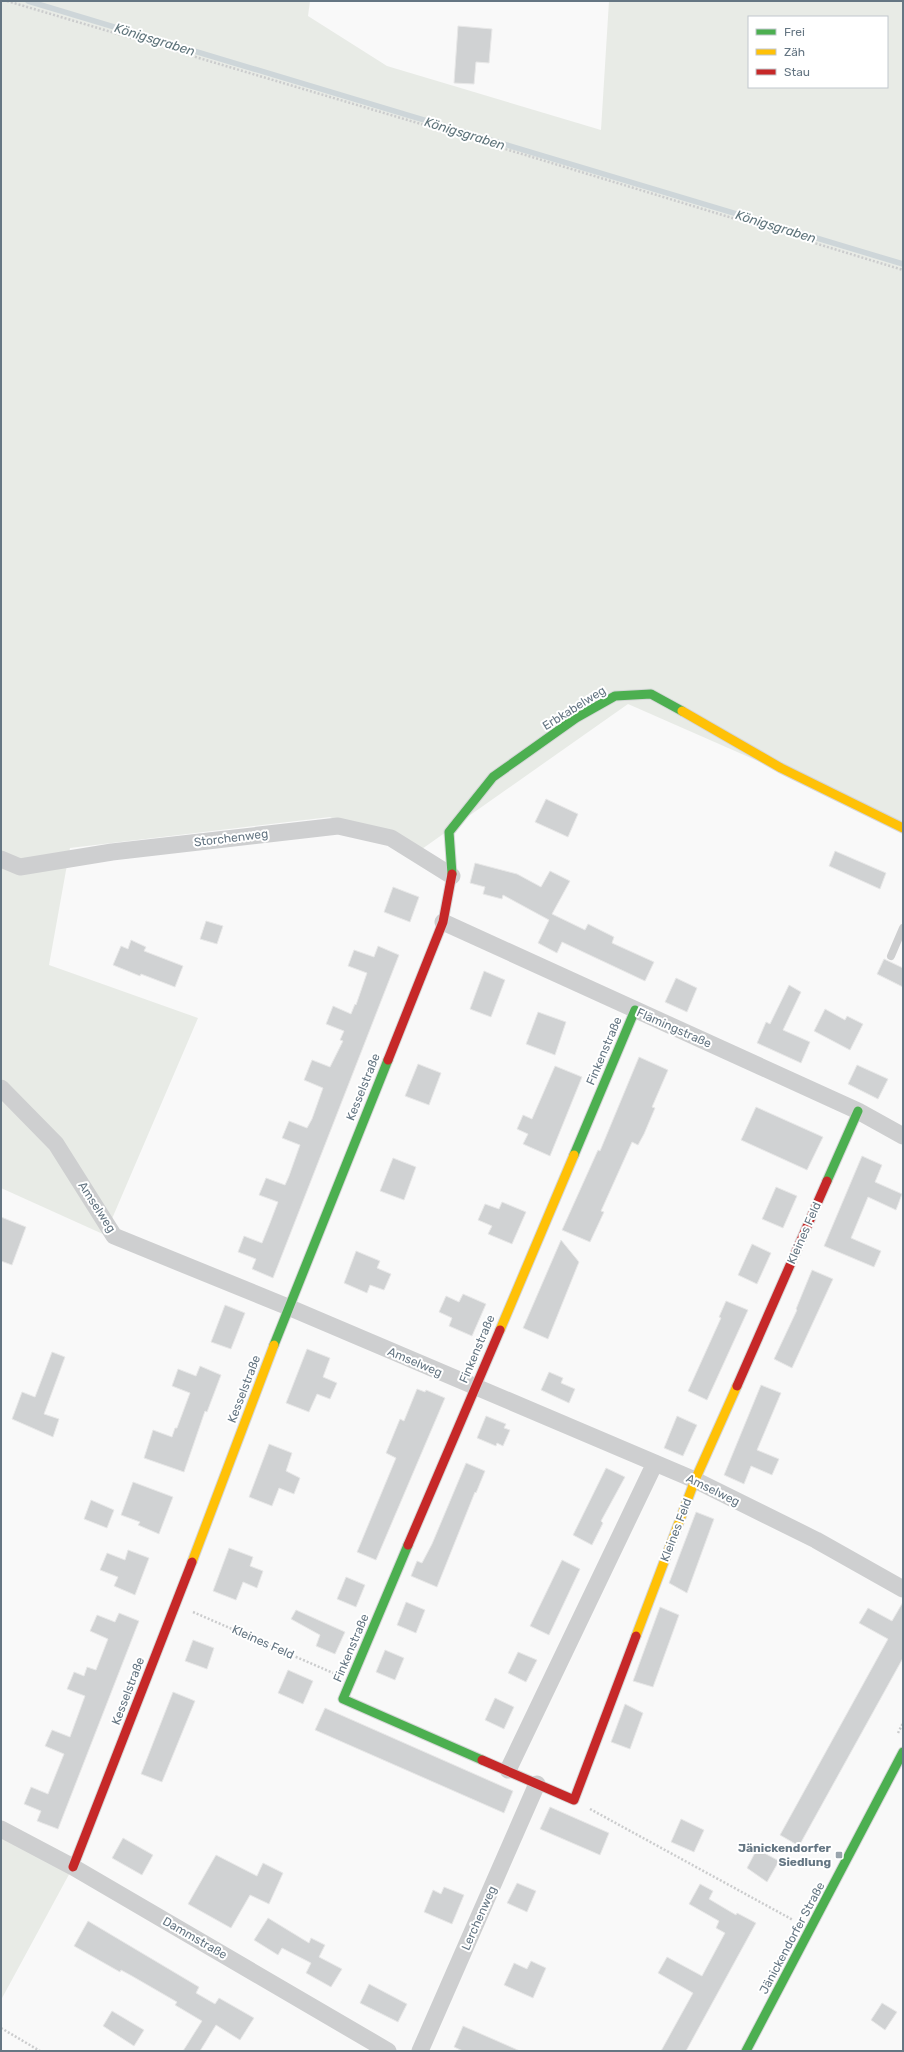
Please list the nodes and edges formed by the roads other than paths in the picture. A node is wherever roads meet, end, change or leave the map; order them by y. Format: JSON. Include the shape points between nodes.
{"nodes":[{"id":1,"x":903,"y":828,"type":"edge"},
{"id":2,"x":1,"y":859,"type":"edge"},
{"id":3,"x":452,"y":876,"type":"junction"},
{"id":4,"x":443,"y":922,"type":"junction"},
{"id":5,"x":903,"y":928,"type":"edge"},
{"id":6,"x":891,"y":956,"type":"dead end"},
{"id":7,"x":635,"y":1010,"type":"junction"},
{"id":8,"x":1,"y":1088,"type":"edge"},
{"id":9,"x":858,"y":1111,"type":"junction"},
{"id":10,"x":903,"y":1136,"type":"edge"},
{"id":11,"x":288,"y":1307,"type":"junction"},
{"id":12,"x":474,"y":1387,"type":"junction"},
{"id":13,"x":655,"y":1463,"type":"junction"},
{"id":14,"x":694,"y":1480,"type":"junction"},
{"id":15,"x":903,"y":1589,"type":"edge"},
{"id":16,"x":903,"y":1752,"type":"edge"},
{"id":17,"x":508,"y":1770,"type":"junction"},
{"id":18,"x":537,"y":1784,"type":"junction"},
{"id":19,"x":1,"y":1829,"type":"edge"},
{"id":20,"x":73,"y":1867,"type":"junction"},
{"id":21,"x":388,"y":2051,"type":"edge"},
{"id":22,"x":420,"y":2051,"type":"edge"},
{"id":23,"x":746,"y":2051,"type":"edge"}],
"edges":[{"from":1,"to":3,"type":"street","name":"Erbkabelweg","via":[[781,768],[651,694],[615,696],[576,718],[493,777],[449,832]]},
{"from":2,"to":3,"type":"street","name":"Storchenweg","via":[[20,867],[112,852],[338,826],[391,838]]},
{"from":3,"to":4,"type":"street","name":"Erbkabelweg"},
{"from":4,"to":7,"type":"street","name":"Flämingstraße"},
{"from":4,"to":11,"type":"street","name":"Kesselstraße"},
{"from":5,"to":6,"type":"lane"},
{"from":7,"to":9,"type":"street","name":"Flämingstraße"},
{"from":7,"to":12,"type":"street","name":"Finkenstraße"},
{"from":8,"to":11,"type":"street","name":"Amselweg","via":[[56,1144],[114,1236]]},
{"from":9,"to":10,"type":"street","name":"Flämingstraße"},
{"from":9,"to":14,"type":"street","name":"Kleines Feld"},
{"from":11,"to":12,"type":"street","name":"Amselweg"},
{"from":11,"to":20,"type":"street","name":"Kesselstraße"},
{"from":12,"to":13,"type":"street","name":"Amselweg"},
{"from":12,"to":17,"type":"street","name":"Finkenstraße","via":[[343,1699]]},
{"from":13,"to":14,"type":"street","name":"Amselweg"},
{"from":13,"to":17,"type":"street"},
{"from":14,"to":15,"type":"street","name":"Amselweg","via":[[816,1540]]},
{"from":14,"to":18,"type":"street","name":"Kleines Feld","via":[[574,1800]]},
{"from":16,"to":23,"type":"street","name":"Jänickendorfer Straße"},
{"from":17,"to":18,"type":"street"},
{"from":18,"to":22,"type":"street","name":"Lerchenweg"},
{"from":19,"to":20,"type":"street","name":"Dammstraße"},
{"from":20,"to":21,"type":"street","name":"Dammstraße"}]}
